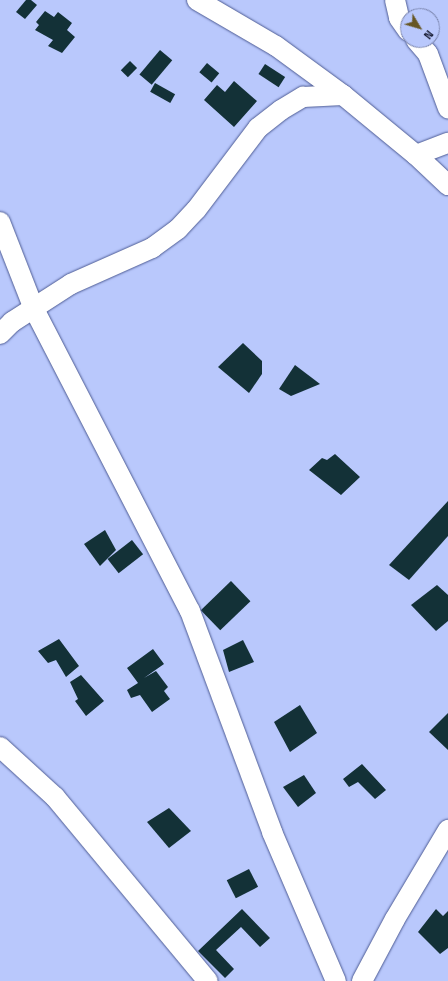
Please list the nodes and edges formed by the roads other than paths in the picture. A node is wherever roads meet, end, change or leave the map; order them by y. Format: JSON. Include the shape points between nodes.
{"nodes":[{"id":1,"x":198,"y":0,"type":"edge"},
{"id":2,"x":395,"y":0,"type":"edge"},
{"id":3,"x":400,"y":19,"type":"edge"},
{"id":4,"x":423,"y":48,"type":"edge"},
{"id":5,"x":342,"y":95,"type":"junction"},
{"id":6,"x":448,"y":108,"type":"edge"},
{"id":7,"x":448,"y":143,"type":"edge"},
{"id":8,"x":416,"y":155,"type":"junction"},
{"id":9,"x":448,"y":186,"type":"edge"},
{"id":10,"x":0,"y":222,"type":"edge"},
{"id":11,"x":34,"y":309,"type":"junction"},
{"id":12,"x":0,"y":334,"type":"edge"},
{"id":13,"x":0,"y":747,"type":"edge"},
{"id":14,"x":448,"y":830,"type":"edge"},
{"id":15,"x":208,"y":981,"type":"edge"},
{"id":16,"x":336,"y":981,"type":"edge"},
{"id":17,"x":362,"y":981,"type":"edge"}],
"edges":[{"from":1,"to":5,"type":"street","via":[[276,46]]},
{"from":2,"to":3,"type":"street"},
{"from":4,"to":6,"type":"street","via":[[428,54]]},
{"from":5,"to":8,"type":"street"},
{"from":5,"to":11,"type":"street","via":[[303,97],[281,110],[258,128],[196,210],[178,229],[152,248],[71,284]]},
{"from":7,"to":8,"type":"street"},
{"from":8,"to":9,"type":"street"},
{"from":10,"to":11,"type":"street"},
{"from":11,"to":12,"type":"street","via":[[12,322]]},
{"from":11,"to":16,"type":"street","via":[[190,611],[272,832]]},
{"from":13,"to":15,"type":"street","via":[[55,797]]},
{"from":14,"to":17,"type":"street","via":[[395,919]]}]}
